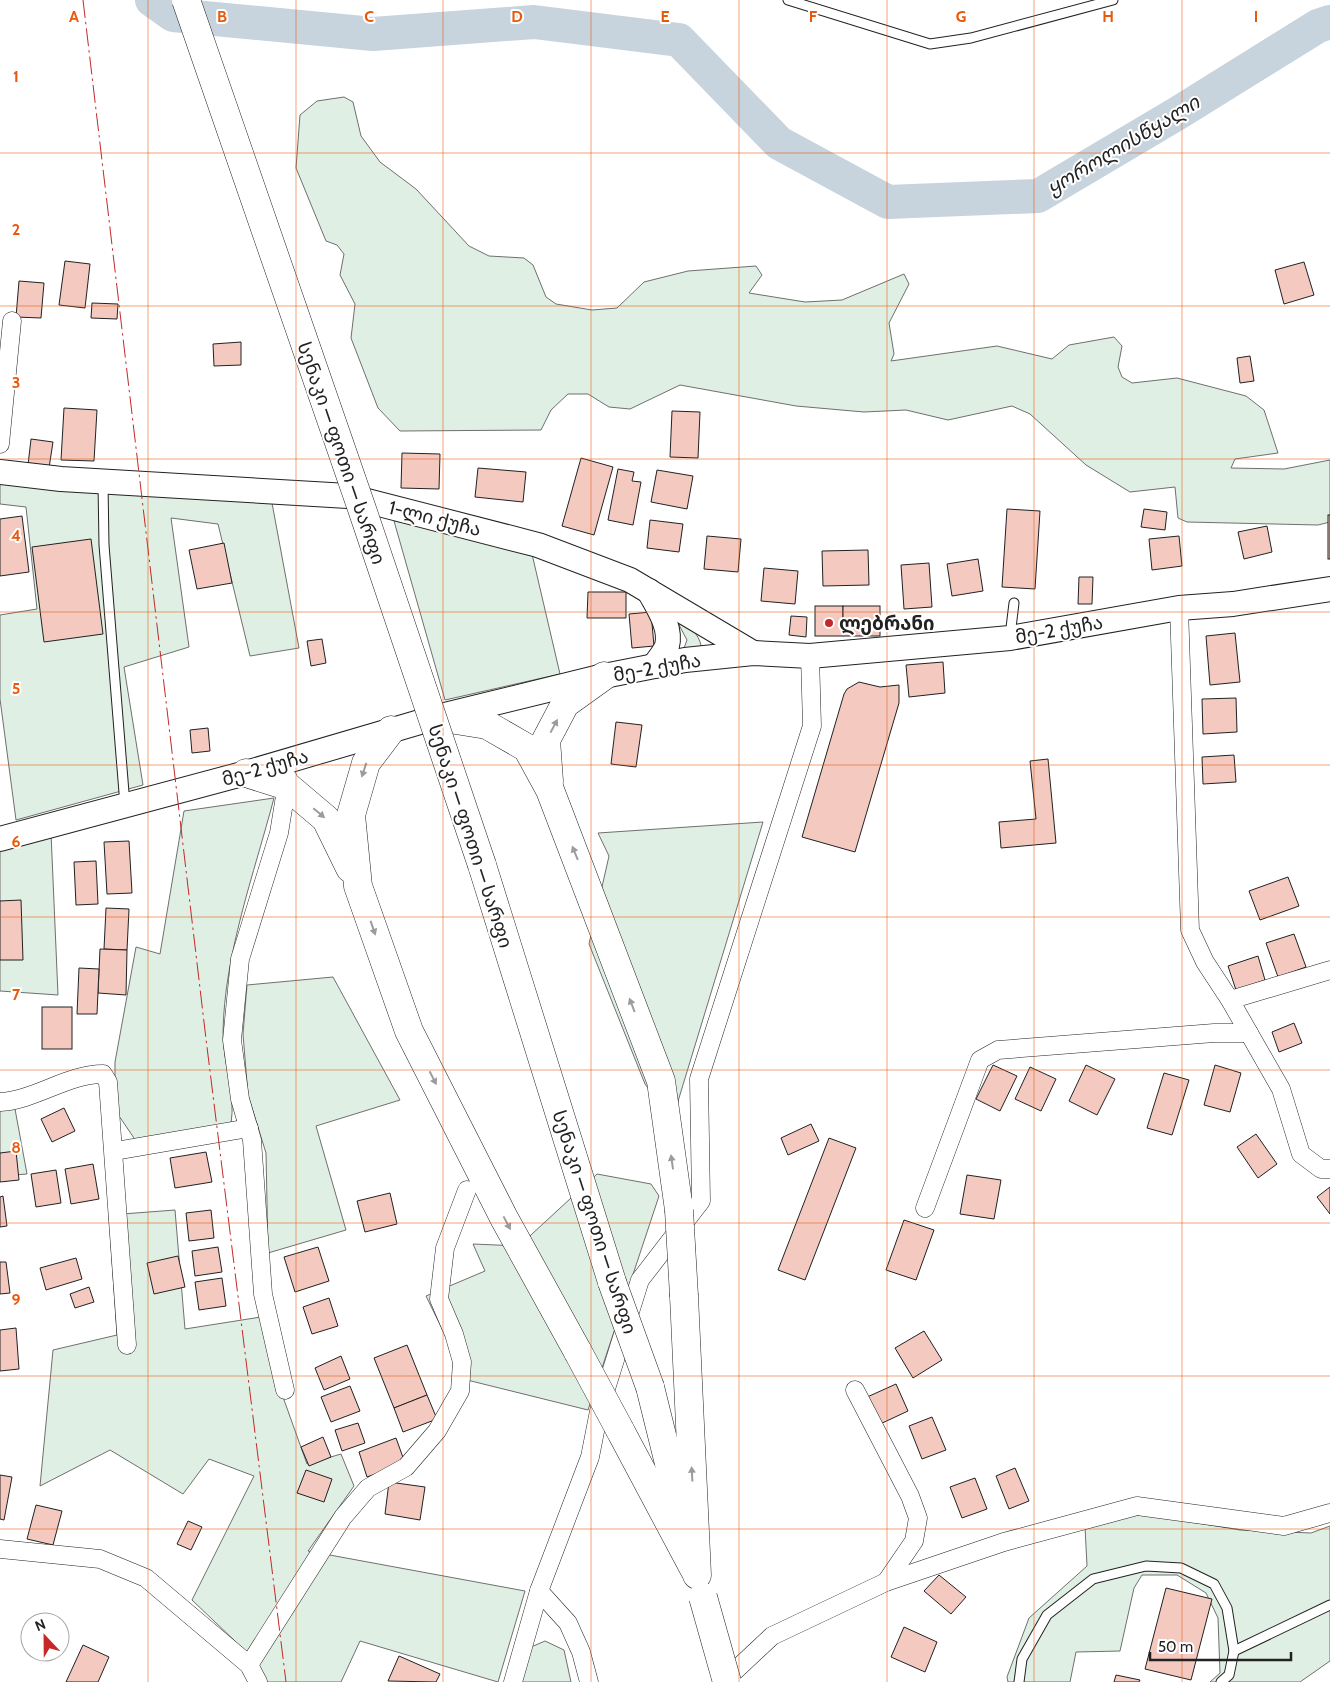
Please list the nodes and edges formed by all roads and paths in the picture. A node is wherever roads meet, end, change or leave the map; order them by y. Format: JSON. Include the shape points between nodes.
{"nodes":[{"id":1,"x":186,"y":0,"type":"edge"},
{"id":2,"x":788,"y":0,"type":"edge"},
{"id":3,"x":1113,"y":0,"type":"edge"},
{"id":4,"x":12,"y":321,"type":"dead end"},
{"id":5,"x":0,"y":444,"type":"edge"},
{"id":6,"x":0,"y":472,"type":"edge"},
{"id":7,"x":103,"y":481,"type":"junction"},
{"id":8,"x":1330,"y":589,"type":"edge"},
{"id":9,"x":648,"y":590,"type":"junction"},
{"id":10,"x":1014,"y":603,"type":"dead end"},
{"id":11,"x":1179,"y":608,"type":"junction"},
{"id":12,"x":1010,"y":638,"type":"junction"},
{"id":13,"x":753,"y":653,"type":"junction"},
{"id":14,"x":810,"y":656,"type":"junction"},
{"id":15,"x":654,"y":666,"type":"junction"},
{"id":16,"x":604,"y":676,"type":"junction"},
{"id":17,"x":437,"y":717,"type":"junction"},
{"id":18,"x":391,"y":730,"type":"junction"},
{"id":19,"x":246,"y":773,"type":"joint"},
{"id":20,"x":289,"y":773,"type":"junction"},
{"id":21,"x":550,"y":790,"type":"junction"},
{"id":22,"x":125,"y":805,"type":"junction"},
{"id":23,"x":0,"y":839,"type":"edge"},
{"id":24,"x":358,"y":886,"type":"junction"},
{"id":25,"x":1330,"y":970,"type":"edge"},
{"id":26,"x":1230,"y":1000,"type":"junction"},
{"id":27,"x":1249,"y":1033,"type":"junction"},
{"id":28,"x":0,"y":1102,"type":"edge"},
{"id":29,"x":249,"y":1128,"type":"junction"},
{"id":30,"x":114,"y":1151,"type":"junction"},
{"id":31,"x":1330,"y":1169,"type":"edge"},
{"id":32,"x":467,"y":1190,"type":"dead end"},
{"id":33,"x":925,"y":1208,"type":"dead end"},
{"id":34,"x":128,"y":1345,"type":"dead end"},
{"id":35,"x":285,"y":1390,"type":"dead end"},
{"id":36,"x":855,"y":1390,"type":"dead end"},
{"id":37,"x":1330,"y":1513,"type":"edge"},
{"id":38,"x":0,"y":1549,"type":"edge"},
{"id":39,"x":886,"y":1582,"type":"junction"},
{"id":40,"x":700,"y":1586,"type":"junction"},
{"id":41,"x":539,"y":1591,"type":"junction"},
{"id":42,"x":1330,"y":1605,"type":"edge"},
{"id":43,"x":1234,"y":1651,"type":"junction"},
{"id":44,"x":249,"y":1665,"type":"junction"},
{"id":45,"x":258,"y":1682,"type":"edge"},
{"id":46,"x":513,"y":1682,"type":"edge"},
{"id":47,"x":589,"y":1682,"type":"edge"},
{"id":48,"x":723,"y":1682,"type":"edge"},
{"id":49,"x":727,"y":1682,"type":"edge"},
{"id":50,"x":1019,"y":1682,"type":"edge"},
{"id":51,"x":1221,"y":1682,"type":"edge"}],
"edges":[{"from":1,"to":40,"type":"highway","name":"სენაკი — ფოთი — სარფი","bridge":true,"via":[[482,865],[612,1282],[650,1387]]},
{"from":2,"to":3,"type":"lane","via":[[930,44],[971,38]]},
{"from":4,"to":5,"type":"street"},
{"from":6,"to":7,"type":"street","name":"1-ლი ქუჩა"},
{"from":7,"to":9,"type":"street","name":"1-ლი ქუჩა","via":[[348,496],[538,545]]},
{"from":7,"to":22,"type":"lane","via":[[104,546]]},
{"from":8,"to":11,"type":"street","name":"მე-2 ქუჩა","via":[[1233,604]]},
{"from":9,"to":13,"type":"street","name":"1-ლი ქუჩა"},
{"from":9,"to":15,"type":"street","via":[[668,632],[667,646]]},
{"from":10,"to":12,"type":"lane"},
{"from":11,"to":12,"type":"street","name":"მე-2 ქუჩა"},
{"from":11,"to":26,"type":"street","via":[[1190,930]]},
{"from":12,"to":14,"type":"street","name":"მე-2 ქუჩა"},
{"from":13,"to":14,"type":"street","name":"მე-2 ქუჩა"},
{"from":13,"to":15,"type":"street","name":"მე-2 ქუჩა"},
{"from":14,"to":41,"type":"street","via":[[812,726],[699,1079],[701,1201],[640,1280],[599,1411],[590,1457]]},
{"from":15,"to":16,"type":"street","name":"მე-2 ქუჩა"},
{"from":16,"to":17,"type":"street","name":"მე-2 ქუჩა"},
{"from":21,"to":16,"type":"highway","one_way":true,"via":[[546,740],[565,704]]},
{"from":17,"to":18,"type":"street","name":"მე-2 ქუჩა"},
{"from":17,"to":21,"type":"highway","via":[[487,724],[527,748]]},
{"from":18,"to":20,"type":"street","name":"მე-2 ქუჩა"},
{"from":18,"to":24,"type":"highway","one_way":true,"via":[[366,763],[351,815]]},
{"from":19,"to":20,"type":"highway"},
{"from":19,"to":22,"type":"street","name":"მე-2 ქუჩა"},
{"from":20,"to":24,"type":"highway","one_way":true,"via":[[326,819]]},
{"from":20,"to":29,"type":"street","via":[[279,833],[240,958],[232,1040],[240,1099]]},
{"from":40,"to":21,"type":"highway","one_way":true,"bridge":true,"via":[[679,1210],[660,1081]]},
{"from":22,"to":23,"type":"street","name":"მე-2 ქუჩა"},
{"from":24,"to":40,"type":"highway","one_way":true,"bridge":true,"via":[[409,1031],[504,1218],[620,1430]]},
{"from":25,"to":26,"type":"street"},
{"from":26,"to":27,"type":"street"},
{"from":27,"to":31,"type":"street","via":[[1281,1089],[1301,1154],[1321,1169]]},
{"from":27,"to":33,"type":"street","via":[[998,1050],[980,1060]]},
{"from":28,"to":30,"type":"street","via":[[15,1101],[88,1074],[103,1074],[108,1082]]},
{"from":29,"to":30,"type":"street"},
{"from":29,"to":35,"type":"street","via":[[263,1294]]},
{"from":30,"to":34,"type":"street"},
{"from":32,"to":44,"type":"street","via":[[445,1248],[439,1299],[462,1362],[460,1390],[437,1431],[406,1467],[368,1488],[343,1517]]},
{"from":36,"to":39,"type":"street","via":[[910,1496],[918,1518],[914,1541]]},
{"from":37,"to":39,"type":"street","via":[[1284,1526],[1137,1506],[1004,1542]]},
{"from":38,"to":44,"type":"street","via":[[100,1559],[146,1578]]},
{"from":39,"to":48,"type":"street","via":[[772,1636]]},
{"from":40,"to":49,"type":"highway","name":"სენაკი — ფოთი — სარფი","bridge":true},
{"from":41,"to":46,"type":"street"},
{"from":41,"to":47,"type":"street","via":[[568,1623],[581,1652]]},
{"from":42,"to":43,"type":"lane"},
{"from":43,"to":50,"type":"lane","via":[[1227,1608],[1214,1584],[1181,1568],[1146,1566],[1093,1579],[1047,1615],[1022,1659]]},
{"from":43,"to":51,"type":"lane","via":[[1229,1675]]},
{"from":44,"to":45,"type":"street"}]}
